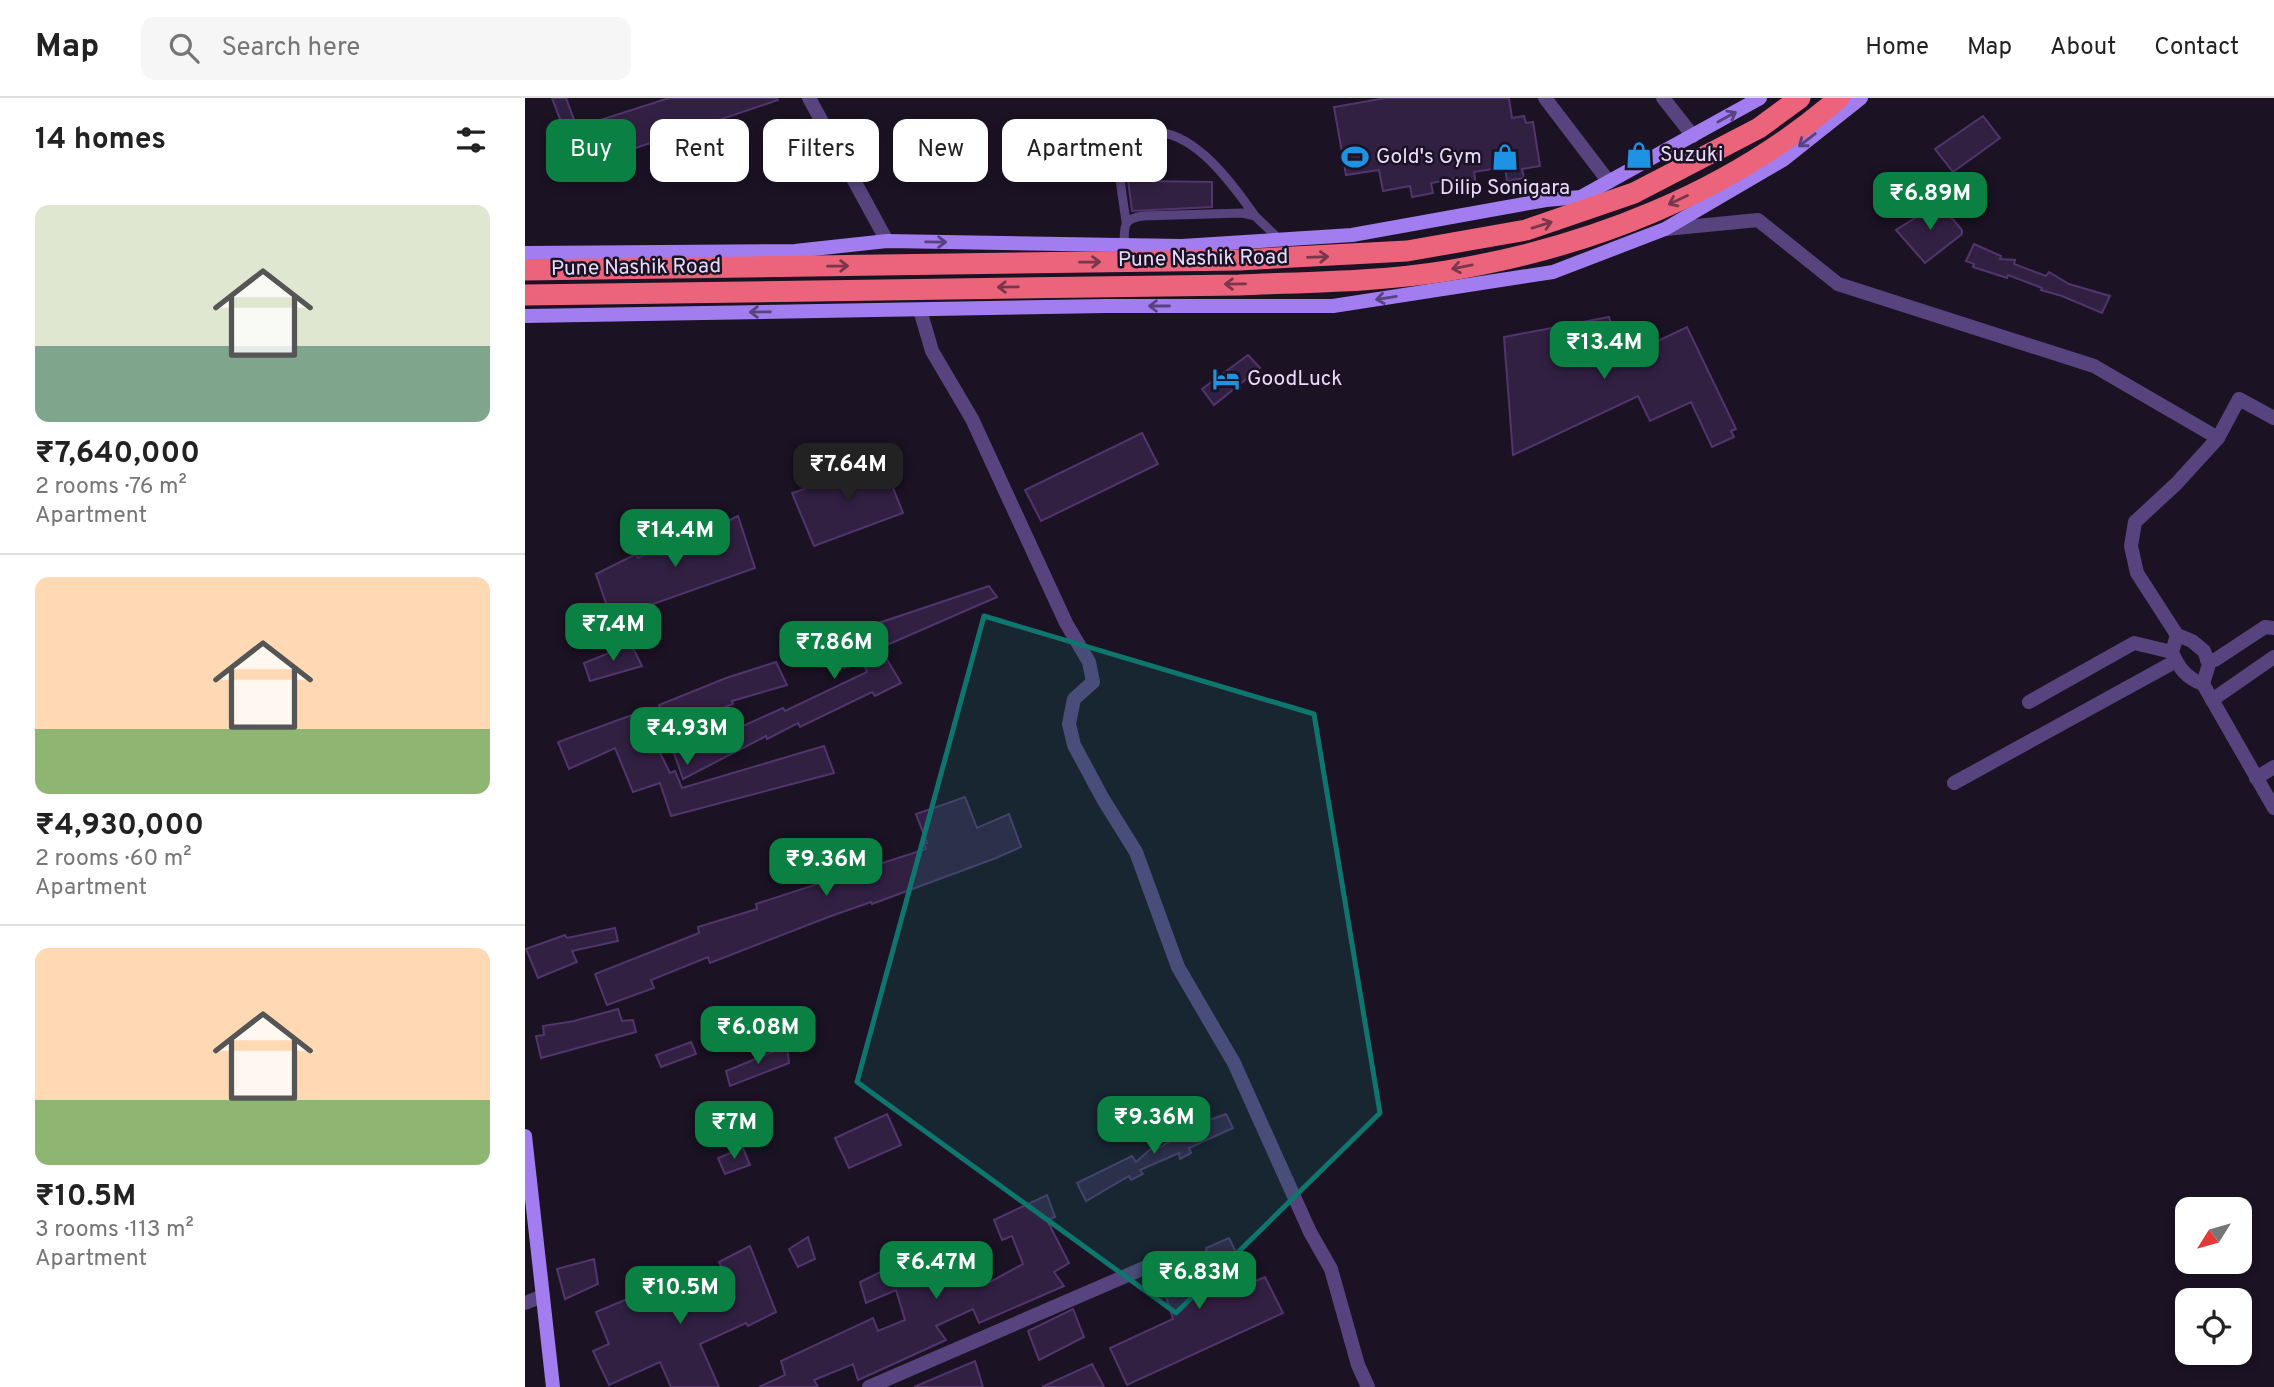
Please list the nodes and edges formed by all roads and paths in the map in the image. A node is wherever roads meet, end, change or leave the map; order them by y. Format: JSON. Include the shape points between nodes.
{"nodes":[{"id":1,"x":809,"y":98,"type":"edge"},
{"id":2,"x":1545,"y":98,"type":"edge"},
{"id":3,"x":1663,"y":98,"type":"edge"},
{"id":4,"x":1760,"y":98,"type":"edge"},
{"id":5,"x":1800,"y":98,"type":"edge"},
{"id":6,"x":1839,"y":98,"type":"edge"},
{"id":7,"x":1861,"y":98,"type":"edge"},
{"id":8,"x":1693,"y":136,"type":"junction"},
{"id":9,"x":1609,"y":181,"type":"junction"},
{"id":10,"x":1255,"y":216,"type":"junction"},
{"id":11,"x":1126,"y":222,"type":"junction"},
{"id":12,"x":1665,"y":229,"type":"junction"},
{"id":13,"x":1279,"y":239,"type":"junction"},
{"id":14,"x":887,"y":241,"type":"junction"},
{"id":15,"x":1124,"y":246,"type":"junction"},
{"id":16,"x":525,"y":253,"type":"edge"},
{"id":17,"x":525,"y":270,"type":"edge"},
{"id":18,"x":525,"y":295,"type":"edge"},
{"id":19,"x":920,"y":310,"type":"junction"},
{"id":20,"x":525,"y":316,"type":"edge"},
{"id":21,"x":2274,"y":418,"type":"edge"},
{"id":22,"x":2218,"y":438,"type":"junction"},
{"id":23,"x":2274,"y":628,"type":"edge"},
{"id":24,"x":2177,"y":635,"type":"junction"},
{"id":25,"x":2174,"y":657,"type":"junction"},
{"id":26,"x":2274,"y":657,"type":"edge"},
{"id":27,"x":2207,"y":660,"type":"junction"},
{"id":28,"x":2203,"y":684,"type":"junction"},
{"id":29,"x":2212,"y":700,"type":"junction"},
{"id":30,"x":2029,"y":702,"type":"dead end"},
{"id":31,"x":2274,"y":767,"type":"edge"},
{"id":32,"x":2256,"y":778,"type":"junction"},
{"id":33,"x":1954,"y":783,"type":"dead end"},
{"id":34,"x":2269,"y":789,"type":"edge"},
{"id":35,"x":2274,"y":808,"type":"edge"},
{"id":36,"x":525,"y":1136,"type":"edge"},
{"id":37,"x":1158,"y":1262,"type":"dead end"},
{"id":38,"x":543,"y":1296,"type":"junction"},
{"id":39,"x":525,"y":1303,"type":"edge"},
{"id":40,"x":553,"y":1387,"type":"edge"},
{"id":41,"x":869,"y":1387,"type":"edge"},
{"id":42,"x":1368,"y":1387,"type":"edge"}],
"edges":[{"from":1,"to":14,"type":"street"},
{"from":2,"to":9,"type":"street"},
{"from":3,"to":8,"type":"street"},
{"from":8,"to":4,"type":"street","one_way":true},
{"from":17,"to":5,"type":"highway","name":"Pune Nashik Road","one_way":true,"via":[[1238,260],[1419,250],[1526,230],[1634,193],[1759,128]]},
{"from":6,"to":18,"type":"highway","name":"Pune Nashik Road","one_way":true,"via":[[1772,149],[1643,216],[1532,254],[1446,271],[1239,285]]},
{"from":7,"to":12,"type":"street","one_way":true,"via":[[1783,160]]},
{"from":8,"to":9,"type":"street"},
{"from":9,"to":13,"type":"street","via":[[1581,197],[1352,235]]},
{"from":10,"to":11,"type":"lane","via":[[1143,216]]},
{"from":10,"to":11,"type":"lane","via":[[1229,181],[1193,146],[1149,131],[1122,145],[1119,159]]},
{"from":10,"to":13,"type":"lane"},
{"from":11,"to":15,"type":"lane"},
{"from":12,"to":19,"type":"street","one_way":true,"via":[[1553,272],[1333,306]]},
{"from":12,"to":22,"type":"street","via":[[1758,220],[1837,285],[2094,366]]},
{"from":13,"to":15,"type":"street"},
{"from":14,"to":15,"type":"street","one_way":true},
{"from":14,"to":16,"type":"street","via":[[795,251]]},
{"from":19,"to":20,"type":"street","one_way":true},
{"from":19,"to":42,"type":"street","via":[[932,351],[972,419],[1066,623],[1089,662],[1093,682],[1075,699],[1069,724],[1075,745],[1136,852],[1178,967],[1234,1063],[1331,1269]]},
{"from":21,"to":22,"type":"street","via":[[2239,400]]},
{"from":22,"to":24,"type":"street","via":[[2135,522],[2131,546],[2137,573]]},
{"from":23,"to":27,"type":"street","via":[[2265,626],[2214,660]]},
{"from":24,"to":25,"type":"street"},
{"from":24,"to":27,"type":"street","via":[[2192,641]]},
{"from":25,"to":28,"type":"street","via":[[2179,668]]},
{"from":25,"to":30,"type":"street","via":[[2134,643]]},
{"from":25,"to":33,"type":"street"},
{"from":26,"to":29,"type":"street"},
{"from":27,"to":28,"type":"street"},
{"from":28,"to":29,"type":"street"},
{"from":29,"to":32,"type":"street"},
{"from":31,"to":32,"type":"street"},
{"from":32,"to":34,"type":"street"},
{"from":34,"to":35,"type":"street"},
{"from":36,"to":38,"type":"street"},
{"from":37,"to":41,"type":"street"},
{"from":38,"to":39,"type":"street"},
{"from":38,"to":40,"type":"street"}]}
